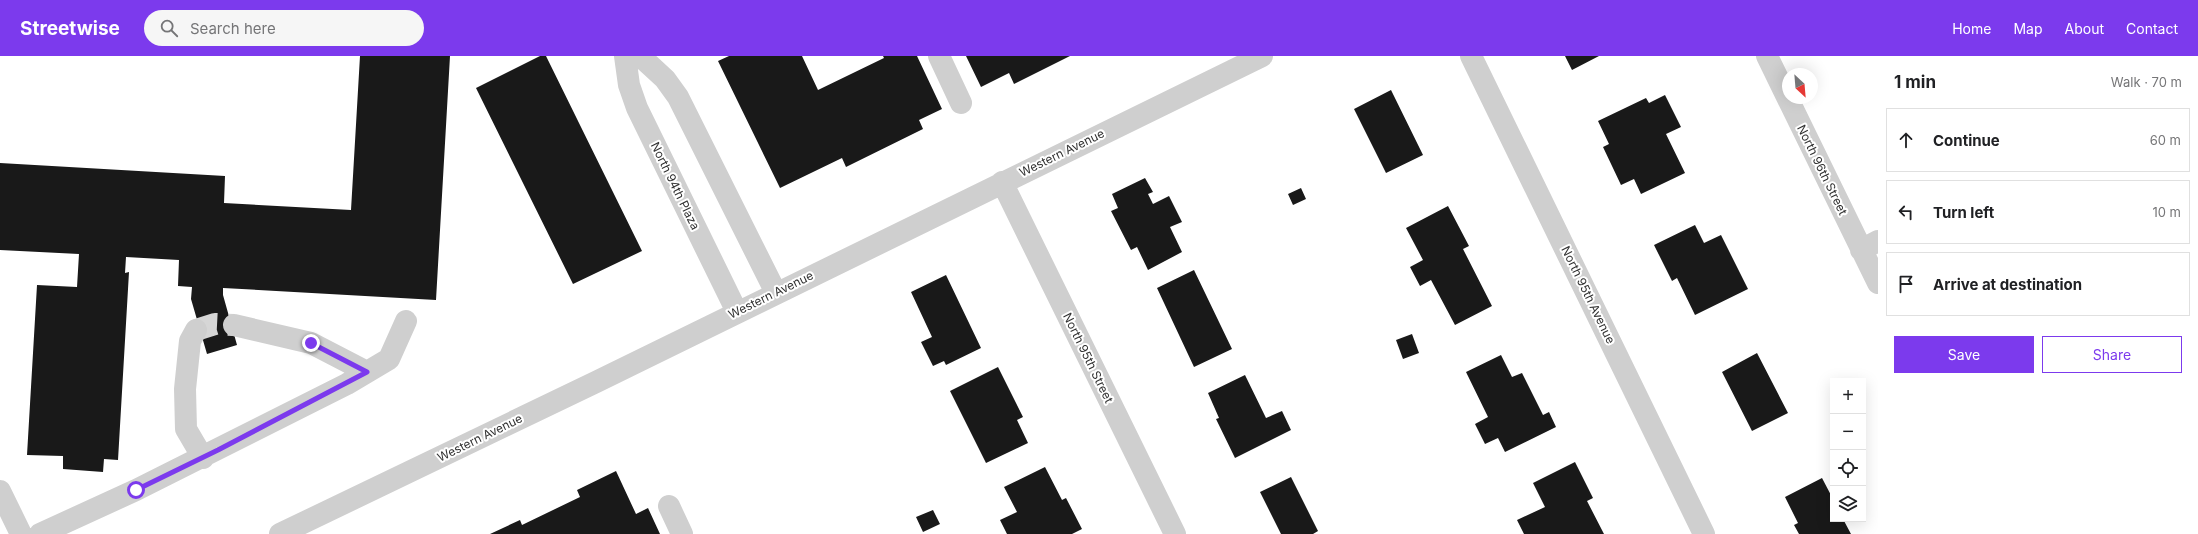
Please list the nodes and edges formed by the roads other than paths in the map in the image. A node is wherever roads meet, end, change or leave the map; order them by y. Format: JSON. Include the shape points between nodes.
{"nodes":[{"id":1,"x":625,"y":56,"type":"edge"},
{"id":2,"x":640,"y":56,"type":"edge"},
{"id":3,"x":939,"y":56,"type":"edge"},
{"id":4,"x":1262,"y":56,"type":"edge"},
{"id":5,"x":1471,"y":56,"type":"edge"},
{"id":6,"x":1767,"y":56,"type":"edge"},
{"id":7,"x":961,"y":103,"type":"dead end"},
{"id":8,"x":1002,"y":182,"type":"junction"},
{"id":9,"x":1870,"y":245,"type":"edge"},
{"id":10,"x":1878,"y":283,"type":"edge"},
{"id":11,"x":776,"y":293,"type":"junction"},
{"id":12,"x":737,"y":312,"type":"junction"},
{"id":13,"x":406,"y":321,"type":"dead end"},
{"id":14,"x":234,"y":325,"type":"tunnel mouth"},
{"id":15,"x":196,"y":330,"type":"dead end"},
{"id":16,"x":367,"y":372,"type":"junction"},
{"id":17,"x":203,"y":458,"type":"junction"},
{"id":18,"x":1,"y":497,"type":"edge"},
{"id":19,"x":669,"y":506,"type":"dead end"},
{"id":20,"x":21,"y":534,"type":"edge"},
{"id":21,"x":40,"y":534,"type":"edge"},
{"id":22,"x":280,"y":534,"type":"edge"},
{"id":23,"x":682,"y":534,"type":"edge"},
{"id":24,"x":1175,"y":534,"type":"edge"},
{"id":25,"x":1704,"y":534,"type":"edge"}],
"edges":[{"from":1,"to":12,"type":"street","name":"North 94th Plaza","via":[[629,85],[637,108]]},
{"from":2,"to":11,"type":"street","via":[[665,79],[678,97]]},
{"from":3,"to":7,"type":"street"},
{"from":4,"to":8,"type":"street","name":"Western Avenue"},
{"from":5,"to":25,"type":"street","name":"North 95th Avenue"},
{"from":6,"to":9,"type":"street","name":"North 96th Street"},
{"from":8,"to":11,"type":"street","name":"Western Avenue"},
{"from":8,"to":24,"type":"street","name":"North 95th Street"},
{"from":9,"to":10,"type":"street","name":"North 96th Street"},
{"from":11,"to":12,"type":"street","name":"Western Avenue"},
{"from":12,"to":22,"type":"street","name":"Western Avenue"},
{"from":13,"to":16,"type":"street","via":[[389,359]]},
{"from":14,"to":16,"type":"street","via":[[311,343]]},
{"from":15,"to":17,"type":"street","via":[[190,341],[187,369],[186,429]]},
{"from":16,"to":17,"type":"street"},
{"from":17,"to":21,"type":"street"},
{"from":18,"to":20,"type":"street"},
{"from":19,"to":23,"type":"street"}]}
